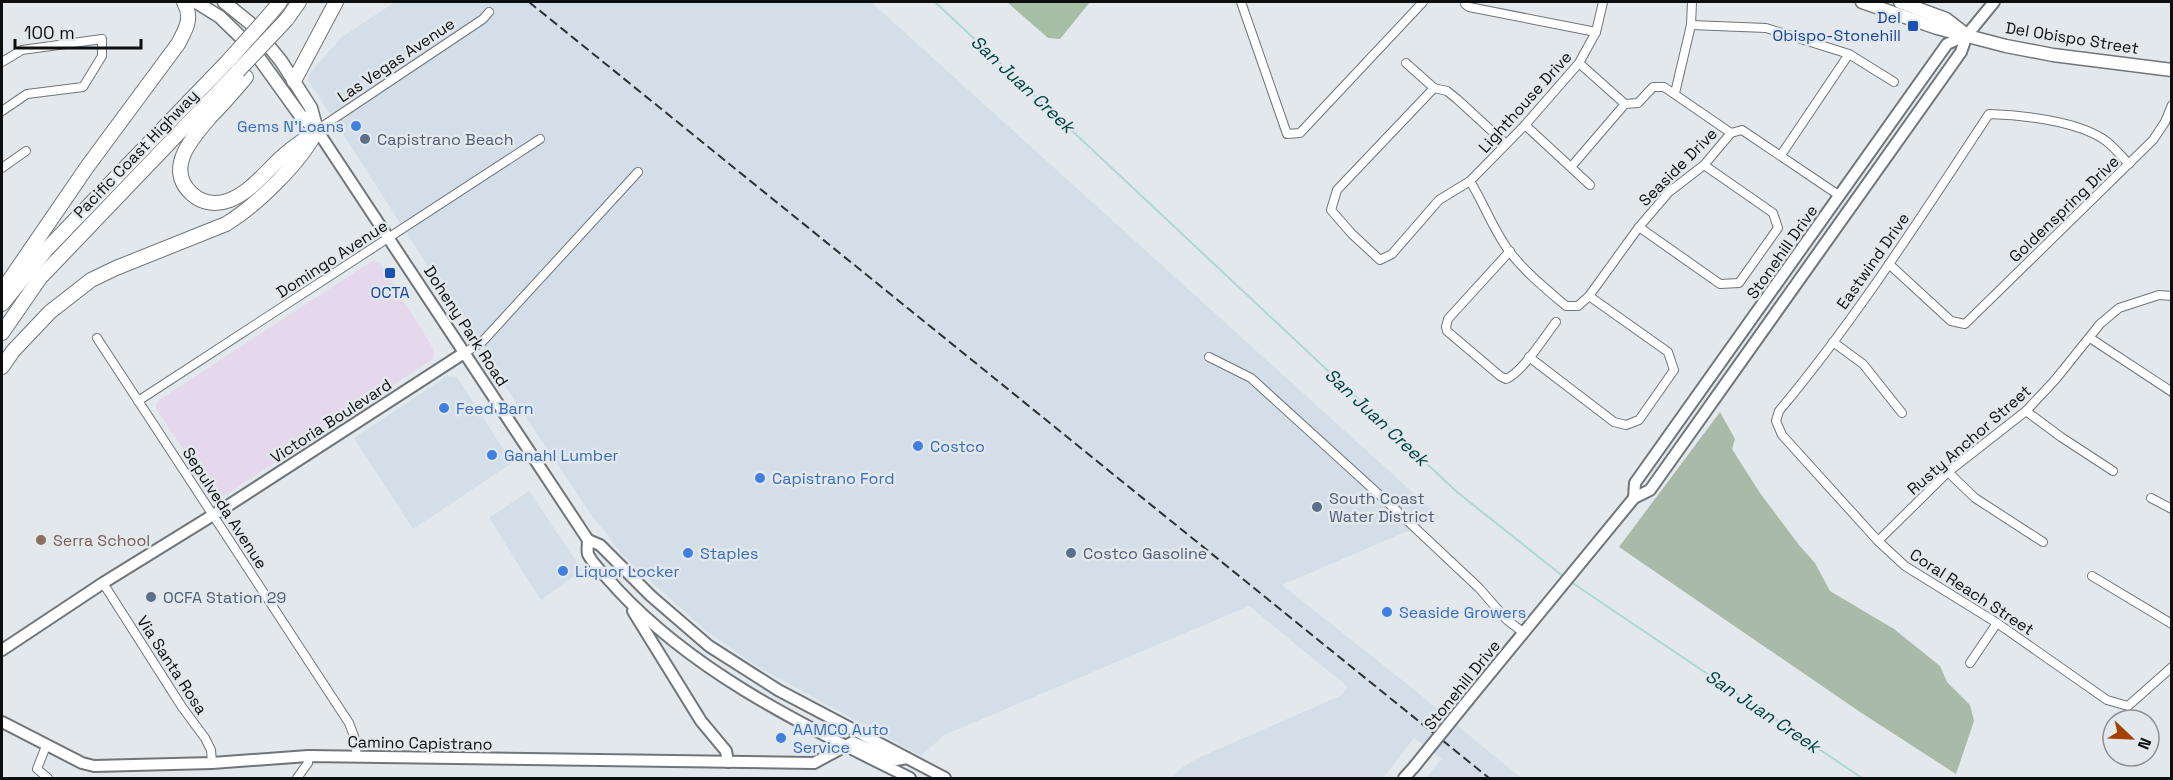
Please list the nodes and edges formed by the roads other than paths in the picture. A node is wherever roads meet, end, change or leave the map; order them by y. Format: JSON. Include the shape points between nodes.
{"nodes":[{"id":1,"x":184,"y":2,"type":"edge"},
{"id":2,"x":196,"y":2,"type":"edge"},
{"id":3,"x":224,"y":2,"type":"edge"},
{"id":4,"x":280,"y":2,"type":"edge"},
{"id":5,"x":299,"y":2,"type":"edge"},
{"id":6,"x":336,"y":2,"type":"edge"},
{"id":7,"x":1241,"y":2,"type":"edge"},
{"id":8,"x":1423,"y":2,"type":"edge"},
{"id":9,"x":1603,"y":2,"type":"edge"},
{"id":10,"x":1692,"y":2,"type":"edge"},
{"id":11,"x":1862,"y":2,"type":"edge"},
{"id":12,"x":1900,"y":2,"type":"edge"},
{"id":13,"x":1994,"y":2,"type":"edge"},
{"id":14,"x":1465,"y":4,"type":"dead end"},
{"id":15,"x":268,"y":8,"type":"edge"},
{"id":16,"x":489,"y":12,"type":"dead end"},
{"id":17,"x":1690,"y":25,"type":"junction"},
{"id":18,"x":1596,"y":32,"type":"junction"},
{"id":19,"x":1967,"y":35,"type":"junction"},
{"id":20,"x":1849,"y":54,"type":"junction"},
{"id":21,"x":2,"y":62,"type":"edge"},
{"id":22,"x":1406,"y":63,"type":"dead end"},
{"id":23,"x":1580,"y":63,"type":"junction"},
{"id":24,"x":236,"y":67,"type":"junction"},
{"id":25,"x":2172,"y":70,"type":"edge"},
{"id":26,"x":294,"y":81,"type":"junction"},
{"id":27,"x":1894,"y":82,"type":"dead end"},
{"id":28,"x":1434,"y":88,"type":"junction"},
{"id":29,"x":1675,"y":93,"type":"junction"},
{"id":30,"x":1624,"y":104,"type":"junction"},
{"id":31,"x":2172,"y":105,"type":"edge"},
{"id":32,"x":2,"y":111,"type":"edge"},
{"id":33,"x":1525,"y":125,"type":"junction"},
{"id":34,"x":317,"y":130,"type":"junction"},
{"id":35,"x":1731,"y":133,"type":"junction"},
{"id":36,"x":540,"y":139,"type":"dead end"},
{"id":37,"x":1506,"y":144,"type":"junction"},
{"id":38,"x":26,"y":151,"type":"dead end"},
{"id":39,"x":1781,"y":155,"type":"junction"},
{"id":40,"x":2129,"y":164,"type":"junction"},
{"id":41,"x":1704,"y":165,"type":"junction"},
{"id":42,"x":1571,"y":167,"type":"junction"},
{"id":43,"x":2,"y":168,"type":"edge"},
{"id":44,"x":638,"y":172,"type":"dead end"},
{"id":45,"x":1470,"y":182,"type":"junction"},
{"id":46,"x":1590,"y":185,"type":"dead end"},
{"id":47,"x":1840,"y":196,"type":"junction"},
{"id":48,"x":1842,"y":222,"type":"junction"},
{"id":49,"x":1639,"y":227,"type":"junction"},
{"id":50,"x":388,"y":238,"type":"junction"},
{"id":51,"x":1510,"y":251,"type":"junction"},
{"id":52,"x":1889,"y":264,"type":"junction"},
{"id":53,"x":2172,"y":288,"type":"edge"},
{"id":54,"x":2,"y":291,"type":"edge"},
{"id":55,"x":1589,"y":296,"type":"junction"},
{"id":56,"x":2171,"y":296,"type":"edge"},
{"id":57,"x":2,"y":304,"type":"edge"},
{"id":58,"x":1556,"y":322,"type":"dead end"},
{"id":59,"x":2,"y":333,"type":"edge"},
{"id":60,"x":98,"y":338,"type":"dead end"},
{"id":61,"x":2090,"y":338,"type":"junction"},
{"id":62,"x":1833,"y":342,"type":"junction"},
{"id":63,"x":464,"y":353,"type":"junction"},
{"id":64,"x":1209,"y":357,"type":"dead end"},
{"id":65,"x":1529,"y":357,"type":"junction"},
{"id":66,"x":2,"y":367,"type":"edge"},
{"id":67,"x":2172,"y":392,"type":"edge"},
{"id":68,"x":138,"y":401,"type":"junction"},
{"id":69,"x":2026,"y":411,"type":"junction"},
{"id":70,"x":1902,"y":413,"type":"dead end"},
{"id":71,"x":1776,"y":421,"type":"joint"},
{"id":72,"x":2113,"y":471,"type":"dead end"},
{"id":73,"x":1948,"y":472,"type":"junction"},
{"id":74,"x":1634,"y":498,"type":"junction"},
{"id":75,"x":2151,"y":498,"type":"dead end"},
{"id":76,"x":2172,"y":509,"type":"edge"},
{"id":77,"x":212,"y":514,"type":"junction"},
{"id":78,"x":588,"y":540,"type":"junction"},
{"id":79,"x":1878,"y":541,"type":"junction"},
{"id":80,"x":2043,"y":542,"type":"dead end"},
{"id":81,"x":2092,"y":576,"type":"dead end"},
{"id":82,"x":102,"y":583,"type":"junction"},
{"id":83,"x":626,"y":598,"type":"junction"},
{"id":84,"x":1997,"y":623,"type":"junction"},
{"id":85,"x":2172,"y":624,"type":"edge"},
{"id":86,"x":1524,"y":633,"type":"junction"},
{"id":87,"x":2,"y":650,"type":"edge"},
{"id":88,"x":1970,"y":663,"type":"dead end"},
{"id":89,"x":2172,"y":667,"type":"edge"},
{"id":90,"x":2,"y":722,"type":"edge"},
{"id":91,"x":46,"y":746,"type":"junction"},
{"id":92,"x":844,"y":746,"type":"junction"},
{"id":93,"x":308,"y":756,"type":"junction"},
{"id":94,"x":357,"y":757,"type":"junction"},
{"id":95,"x":907,"y":758,"type":"junction"},
{"id":96,"x":728,"y":762,"type":"junction"},
{"id":97,"x":212,"y":764,"type":"junction"},
{"id":98,"x":48,"y":778,"type":"edge"},
{"id":99,"x":297,"y":778,"type":"edge"},
{"id":100,"x":910,"y":778,"type":"edge"},
{"id":101,"x":945,"y":778,"type":"edge"},
{"id":102,"x":1404,"y":778,"type":"edge"}],
"edges":[{"from":1,"to":54,"type":"highway","via":[[189,22],[178,44]]},
{"from":2,"to":34,"type":"main road","name":"Doheny Park Road","via":[[220,17],[251,47],[300,116]]},
{"from":3,"to":26,"type":"main road","name":"Doheny Park Road","via":[[262,36]]},
{"from":4,"to":15,"type":"highway","name":"Pacific Coast Highway"},
{"from":5,"to":24,"type":"highway","name":"Pacific Coast Highway","bridge":true,"via":[[287,19]]},
{"from":6,"to":26,"type":"highway"},
{"from":7,"to":8,"type":"street","via":[[1287,134],[1300,133]]},
{"from":9,"to":18,"type":"street","name":"Lighthouse Drive"},
{"from":10,"to":17,"type":"street"},
{"from":11,"to":19,"type":"main road","name":"Del Obispo Street"},
{"from":12,"to":19,"type":"main road","name":"Del Obispo Street","via":[[1946,19]]},
{"from":13,"to":19,"type":"main road","name":"Stonehill Drive"},
{"from":14,"to":18,"type":"street"},
{"from":15,"to":24,"type":"highway","name":"Pacific Coast Highway","bridge":true},
{"from":16,"to":34,"type":"street","name":"Las Vegas Avenue"},
{"from":17,"to":20,"type":"street","via":[[1766,28]]},
{"from":17,"to":29,"type":"street"},
{"from":18,"to":23,"type":"street","name":"Lighthouse Drive"},
{"from":19,"to":25,"type":"main road","name":"Del Obispo Street","via":[[2053,55]]},
{"from":19,"to":47,"type":"main road","name":"Stonehill Drive","via":[[1947,44]]},
{"from":19,"to":48,"type":"main road","name":"Stonehill Drive","via":[[1961,52]]},
{"from":20,"to":27,"type":"street"},
{"from":20,"to":39,"type":"street"},
{"from":21,"to":32,"type":"street","via":[[22,50],[102,39],[102,56],[83,87],[27,94]]},
{"from":22,"to":28,"type":"street"},
{"from":23,"to":30,"type":"street"},
{"from":23,"to":33,"type":"street","name":"Lighthouse Drive"},
{"from":24,"to":34,"type":"highway","via":[[185,150],[179,168],[192,195],[211,203],[232,200]]},
{"from":24,"to":57,"type":"highway","name":"Pacific Coast Highway","via":[[46,250]]},
{"from":24,"to":59,"type":"highway","name":"Pacific Coast Highway","via":[[40,278]]},
{"from":26,"to":34,"type":"main road","name":"Doheny Park Road","via":[[312,108]]},
{"from":28,"to":37,"type":"street","via":[[1447,91]]},
{"from":28,"to":45,"type":"street","name":"Lighthouse Drive","via":[[1337,190],[1331,210],[1380,260],[1392,254],[1439,200]]},
{"from":29,"to":30,"type":"street","via":[[1653,87],[1638,103]]},
{"from":29,"to":35,"type":"street"},
{"from":30,"to":42,"type":"street"},
{"from":31,"to":40,"type":"street","name":"Goldenspring Drive","via":[[2154,140]]},
{"from":33,"to":37,"type":"street","name":"Lighthouse Drive"},
{"from":33,"to":42,"type":"street"},
{"from":34,"to":50,"type":"main road","name":"Doheny Park Road"},
{"from":34,"to":66,"type":"highway","via":[[308,149],[240,215],[91,280],[50,312]]},
{"from":35,"to":39,"type":"street","name":"Seaside Drive","via":[[1742,130]]},
{"from":35,"to":41,"type":"street","name":"Seaside Drive"},
{"from":36,"to":50,"type":"street","name":"Domingo Avenue"},
{"from":37,"to":45,"type":"street","name":"Lighthouse Drive"},
{"from":38,"to":43,"type":"street"},
{"from":39,"to":47,"type":"street","name":"Seaside Drive"},
{"from":40,"to":52,"type":"street","name":"Goldenspring Drive","via":[[1965,324],[1951,321]]},
{"from":40,"to":52,"type":"street","name":"Eastwind Drive","via":[[2106,141],[2084,130],[2020,115],[1989,114]]},
{"from":41,"to":49,"type":"street","name":"Seaside Drive","via":[[1669,192]]},
{"from":41,"to":49,"type":"street","via":[[1773,213],[1778,228],[1739,283],[1720,284]]},
{"from":42,"to":46,"type":"street"},
{"from":44,"to":63,"type":"street","name":"Victoria Boulevard","via":[[482,342]]},
{"from":45,"to":51,"type":"street"},
{"from":47,"to":48,"type":"main road"},
{"from":47,"to":74,"type":"main road","name":"Stonehill Drive","via":[[1635,483]]},
{"from":48,"to":74,"type":"main road","name":"Stonehill Drive","via":[[1650,490]]},
{"from":49,"to":55,"type":"street","name":"Seaside Drive"},
{"from":50,"to":63,"type":"main road","name":"Doheny Park Road"},
{"from":50,"to":68,"type":"street","name":"Domingo Avenue"},
{"from":51,"to":55,"type":"street","via":[[1529,274],[1566,306],[1578,306]]},
{"from":51,"to":65,"type":"street","via":[[1446,327],[1500,376],[1508,378]]},
{"from":52,"to":62,"type":"street","name":"Eastwind Drive"},
{"from":53,"to":56,"type":"street"},
{"from":55,"to":65,"type":"street","via":[[1668,352],[1674,370],[1639,420],[1626,425],[1614,422]]},
{"from":56,"to":61,"type":"street","name":"Rusty Anchor Street","via":[[2159,295],[2119,308]]},
{"from":58,"to":65,"type":"street"},
{"from":60,"to":68,"type":"street","name":"Sepulveda Avenue"},
{"from":61,"to":67,"type":"street"},
{"from":61,"to":69,"type":"street","name":"Rusty Anchor Street"},
{"from":62,"to":70,"type":"street","via":[[1863,364]]},
{"from":62,"to":71,"type":"street","name":"Eastwind Drive","via":[[1779,411]]},
{"from":63,"to":77,"type":"main road","name":"Victoria Boulevard"},
{"from":63,"to":78,"type":"main road","name":"Doheny Park Road"},
{"from":64,"to":86,"type":"street","via":[[1251,378]]},
{"from":68,"to":77,"type":"street","name":"Sepulveda Avenue"},
{"from":69,"to":72,"type":"street"},
{"from":69,"to":73,"type":"street","name":"Rusty Anchor Street"},
{"from":71,"to":79,"type":"street","name":"Coral Reach Street","via":[[1782,435]]},
{"from":73,"to":79,"type":"street","name":"Rusty Anchor Street"},
{"from":73,"to":80,"type":"street","via":[[1975,498]]},
{"from":74,"to":86,"type":"main road","name":"Stonehill Drive"},
{"from":75,"to":76,"type":"street"},
{"from":77,"to":82,"type":"main road","name":"Victoria Boulevard"},
{"from":77,"to":94,"type":"street","name":"Sepulveda Avenue","via":[[349,723]]},
{"from":78,"to":83,"type":"main road","name":"Doheny Park Road","via":[[588,555]]},
{"from":78,"to":95,"type":"main road","name":"Doheny Park Road","via":[[600,544],[651,596],[709,646],[778,690]]},
{"from":79,"to":84,"type":"street","name":"Coral Reach Street","via":[[1905,566]]},
{"from":81,"to":85,"type":"street"},
{"from":82,"to":87,"type":"main road","name":"Victoria Boulevard"},
{"from":82,"to":97,"type":"street","name":"Via Santa Rosa","via":[[205,738]]},
{"from":83,"to":92,"type":"main road","name":"Doheny Park Road","via":[[700,663]]},
{"from":83,"to":96,"type":"main road","via":[[701,721],[726,751]]},
{"from":84,"to":88,"type":"street"},
{"from":84,"to":89,"type":"street","name":"Coral Reach Street","via":[[2107,700],[2128,706]]},
{"from":86,"to":102,"type":"main road","name":"Stonehill Drive","bridge":true},
{"from":90,"to":91,"type":"main road","name":"Camino Capistrano"},
{"from":91,"to":97,"type":"main road","name":"Camino Capistrano","via":[[94,766]]},
{"from":91,"to":98,"type":"street","via":[[37,769]]},
{"from":92,"to":95,"type":"main road","via":[[853,742],[896,760]]},
{"from":92,"to":96,"type":"main road","name":"Camino Capistrano","via":[[814,763]]},
{"from":92,"to":100,"type":"main road"},
{"from":93,"to":94,"type":"main road","name":"Camino Capistrano"},
{"from":93,"to":97,"type":"main road","name":"Camino Capistrano"},
{"from":93,"to":99,"type":"street","via":[[308,763]]},
{"from":94,"to":96,"type":"main road","name":"Camino Capistrano"},
{"from":95,"to":101,"type":"main road"}]}
